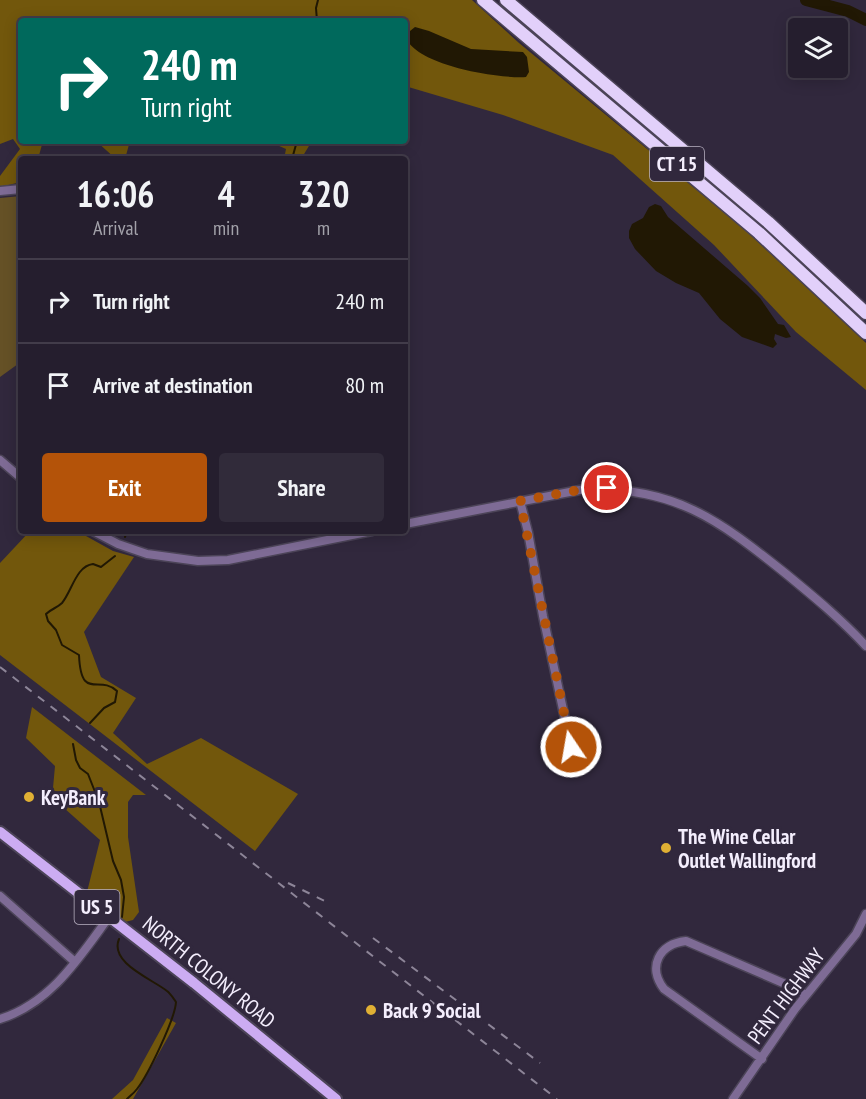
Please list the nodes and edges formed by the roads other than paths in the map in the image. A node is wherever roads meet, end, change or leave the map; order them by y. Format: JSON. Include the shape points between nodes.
{"nodes":[{"id":1,"x":483,"y":0,"type":"edge"},
{"id":2,"x":506,"y":0,"type":"edge"},
{"id":3,"x":18,"y":189,"type":"edge"},
{"id":4,"x":0,"y":191,"type":"edge"},
{"id":5,"x":866,"y":313,"type":"edge"},
{"id":6,"x":866,"y":333,"type":"edge"},
{"id":7,"x":0,"y":460,"type":"edge"},
{"id":8,"x":18,"y":475,"type":"edge"},
{"id":9,"x":520,"y":501,"type":"junction"},
{"id":10,"x":408,"y":523,"type":"edge"},
{"id":11,"x":99,"y":534,"type":"edge"},
{"id":12,"x":357,"y":534,"type":"edge"},
{"id":13,"x":866,"y":646,"type":"edge"},
{"id":14,"x":571,"y":747,"type":"dead end"},
{"id":15,"x":0,"y":832,"type":"edge"},
{"id":16,"x":0,"y":896,"type":"edge"},
{"id":17,"x":866,"y":914,"type":"edge"},
{"id":18,"x":109,"y":917,"type":"junction"},
{"id":19,"x":75,"y":962,"type":"junction"},
{"id":20,"x":806,"y":995,"type":"junction"},
{"id":21,"x":0,"y":1019,"type":"edge"},
{"id":22,"x":762,"y":1059,"type":"junction"},
{"id":23,"x":336,"y":1099,"type":"edge"},
{"id":24,"x":733,"y":1099,"type":"edge"}],
"edges":[{"from":1,"to":6,"type":"highway","number":"CT 15","via":[[759,234]]},
{"from":2,"to":5,"type":"highway","number":"CT 15","via":[[768,222]]},
{"from":3,"to":4,"type":"street"},
{"from":7,"to":8,"type":"street"},
{"from":9,"to":10,"type":"street"},
{"from":9,"to":13,"type":"street","via":[[585,489],[615,488],[688,506],[775,565]]},
{"from":9,"to":14,"type":"street"},
{"from":11,"to":12,"type":"street","via":[[147,554],[198,561],[228,560]]},
{"from":15,"to":18,"type":"main road","name":"NORTH COLONY ROAD","number":"US 5"},
{"from":16,"to":19,"type":"street"},
{"from":17,"to":20,"type":"street","name":"PENT HIGHWAY","via":[[856,934]]},
{"from":18,"to":19,"type":"street"},
{"from":18,"to":23,"type":"main road","name":"NORTH COLONY ROAD","number":"US 5"},
{"from":19,"to":21,"type":"street","via":[[39,1000]]},
{"from":20,"to":22,"type":"street","name":"PENT HIGHWAY"},
{"from":20,"to":22,"type":"street","via":[[686,941],[673,943],[661,953],[656,971],[664,989]]},
{"from":22,"to":24,"type":"street","name":"PENT HIGHWAY"}]}
